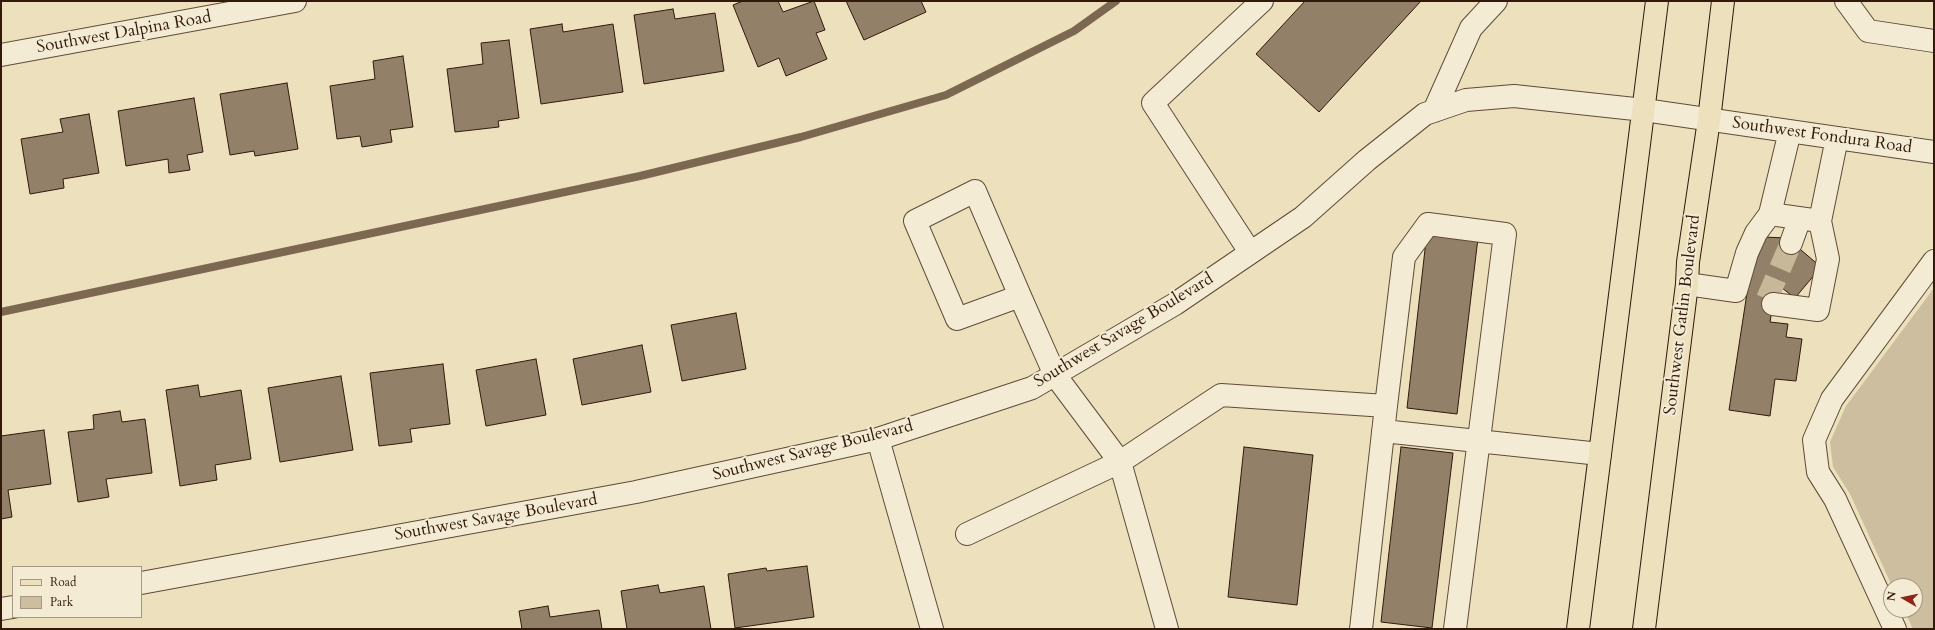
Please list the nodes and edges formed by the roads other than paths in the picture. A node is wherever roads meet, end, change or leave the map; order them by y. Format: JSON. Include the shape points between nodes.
{"nodes":[{"id":1,"x":294,"y":1,"type":"edge"},
{"id":2,"x":1262,"y":1,"type":"edge"},
{"id":3,"x":1496,"y":1,"type":"edge"},
{"id":4,"x":1658,"y":1,"type":"edge"},
{"id":5,"x":1723,"y":1,"type":"edge"},
{"id":6,"x":1846,"y":1,"type":"edge"},
{"id":7,"x":1934,"y":41,"type":"edge"},
{"id":8,"x":1,"y":55,"type":"edge"},
{"id":9,"x":1644,"y":110,"type":"junction"},
{"id":10,"x":1434,"y":111,"type":"junction"},
{"id":11,"x":1709,"y":120,"type":"junction"},
{"id":12,"x":1790,"y":131,"type":"junction"},
{"id":13,"x":1838,"y":138,"type":"junction"},
{"id":14,"x":1934,"y":152,"type":"edge"},
{"id":15,"x":1770,"y":214,"type":"junction"},
{"id":16,"x":1810,"y":220,"type":"junction"},
{"id":17,"x":1792,"y":243,"type":"tunnel mouth"},
{"id":18,"x":1250,"y":252,"type":"junction"},
{"id":19,"x":1934,"y":261,"type":"edge"},
{"id":20,"x":1687,"y":284,"type":"junction"},
{"id":21,"x":1020,"y":296,"type":"junction"},
{"id":22,"x":1773,"y":304,"type":"dead end"},
{"id":23,"x":1055,"y":375,"type":"junction"},
{"id":24,"x":1386,"y":406,"type":"junction"},
{"id":25,"x":1383,"y":431,"type":"junction"},
{"id":26,"x":878,"y":439,"type":"junction"},
{"id":27,"x":1479,"y":441,"type":"junction"},
{"id":28,"x":1600,"y":454,"type":"junction"},
{"id":29,"x":1120,"y":462,"type":"junction"},
{"id":30,"x":967,"y":534,"type":"dead end"},
{"id":31,"x":142,"y":583,"type":"edge"},
{"id":32,"x":12,"y":607,"type":"edge"},
{"id":33,"x":1,"y":609,"type":"edge"},
{"id":34,"x":932,"y":629,"type":"edge"},
{"id":35,"x":1167,"y":629,"type":"edge"},
{"id":36,"x":1361,"y":629,"type":"edge"},
{"id":37,"x":1455,"y":629,"type":"edge"},
{"id":38,"x":1578,"y":629,"type":"edge"},
{"id":39,"x":1644,"y":629,"type":"edge"},
{"id":40,"x":1895,"y":629,"type":"edge"}],
"edges":[{"from":1,"to":8,"type":"street","name":"Southwest Dalpina Road"},
{"from":2,"to":18,"type":"street","via":[[1153,104]]},
{"from":3,"to":10,"type":"street","via":[[1471,28]]},
{"from":4,"to":9,"type":"main road"},
{"from":5,"to":11,"type":"main road","name":"Southwest Gatlin Boulevard"},
{"from":6,"to":7,"type":"street","via":[[1868,31]]},
{"from":9,"to":10,"type":"street","name":"Southwest Savage Boulevard","via":[[1514,96],[1466,100]]},
{"from":9,"to":11,"type":"street","name":"Southwest Savage Boulevard"},
{"from":9,"to":28,"type":"main road"},
{"from":10,"to":18,"type":"street","name":"Southwest Savage Boulevard","via":[[1425,114],[1367,160],[1303,217]]},
{"from":11,"to":12,"type":"street","name":"Southwest Fondura Road"},
{"from":11,"to":20,"type":"main road","name":"Southwest Gatlin Boulevard"},
{"from":12,"to":13,"type":"street","name":"Southwest Fondura Road"},
{"from":12,"to":15,"type":"street"},
{"from":13,"to":14,"type":"street","name":"Southwest Fondura Road"},
{"from":13,"to":16,"type":"street"},
{"from":15,"to":16,"type":"street"},
{"from":15,"to":20,"type":"street","via":[[1756,233],[1747,253],[1742,292]]},
{"from":16,"to":17,"type":"street"},
{"from":16,"to":22,"type":"street","via":[[1828,259],[1818,310]]},
{"from":18,"to":23,"type":"street","name":"Southwest Savage Boulevard","via":[[1175,304]]},
{"from":19,"to":40,"type":"street","via":[[1832,399],[1814,440],[1818,472],[1835,499]]},
{"from":20,"to":39,"type":"main road","name":"Southwest Gatlin Boulevard"},
{"from":21,"to":21,"type":"street","via":[[975,192],[915,221],[957,318]]},
{"from":21,"to":23,"type":"street"},
{"from":23,"to":26,"type":"street","name":"Southwest Savage Boulevard","via":[[1032,388]]},
{"from":23,"to":29,"type":"street"},
{"from":24,"to":25,"type":"street"},
{"from":24,"to":27,"type":"street","via":[[1404,257],[1428,224],[1505,234]]},
{"from":24,"to":29,"type":"street","via":[[1221,395]]},
{"from":25,"to":27,"type":"street"},
{"from":25,"to":36,"type":"street"},
{"from":26,"to":31,"type":"street","name":"Southwest Savage Boulevard","via":[[636,492]]},
{"from":26,"to":34,"type":"street"},
{"from":27,"to":28,"type":"street"},
{"from":27,"to":37,"type":"street"},
{"from":28,"to":38,"type":"main road"},
{"from":29,"to":30,"type":"street"},
{"from":29,"to":35,"type":"street"},
{"from":32,"to":33,"type":"street"}]}
